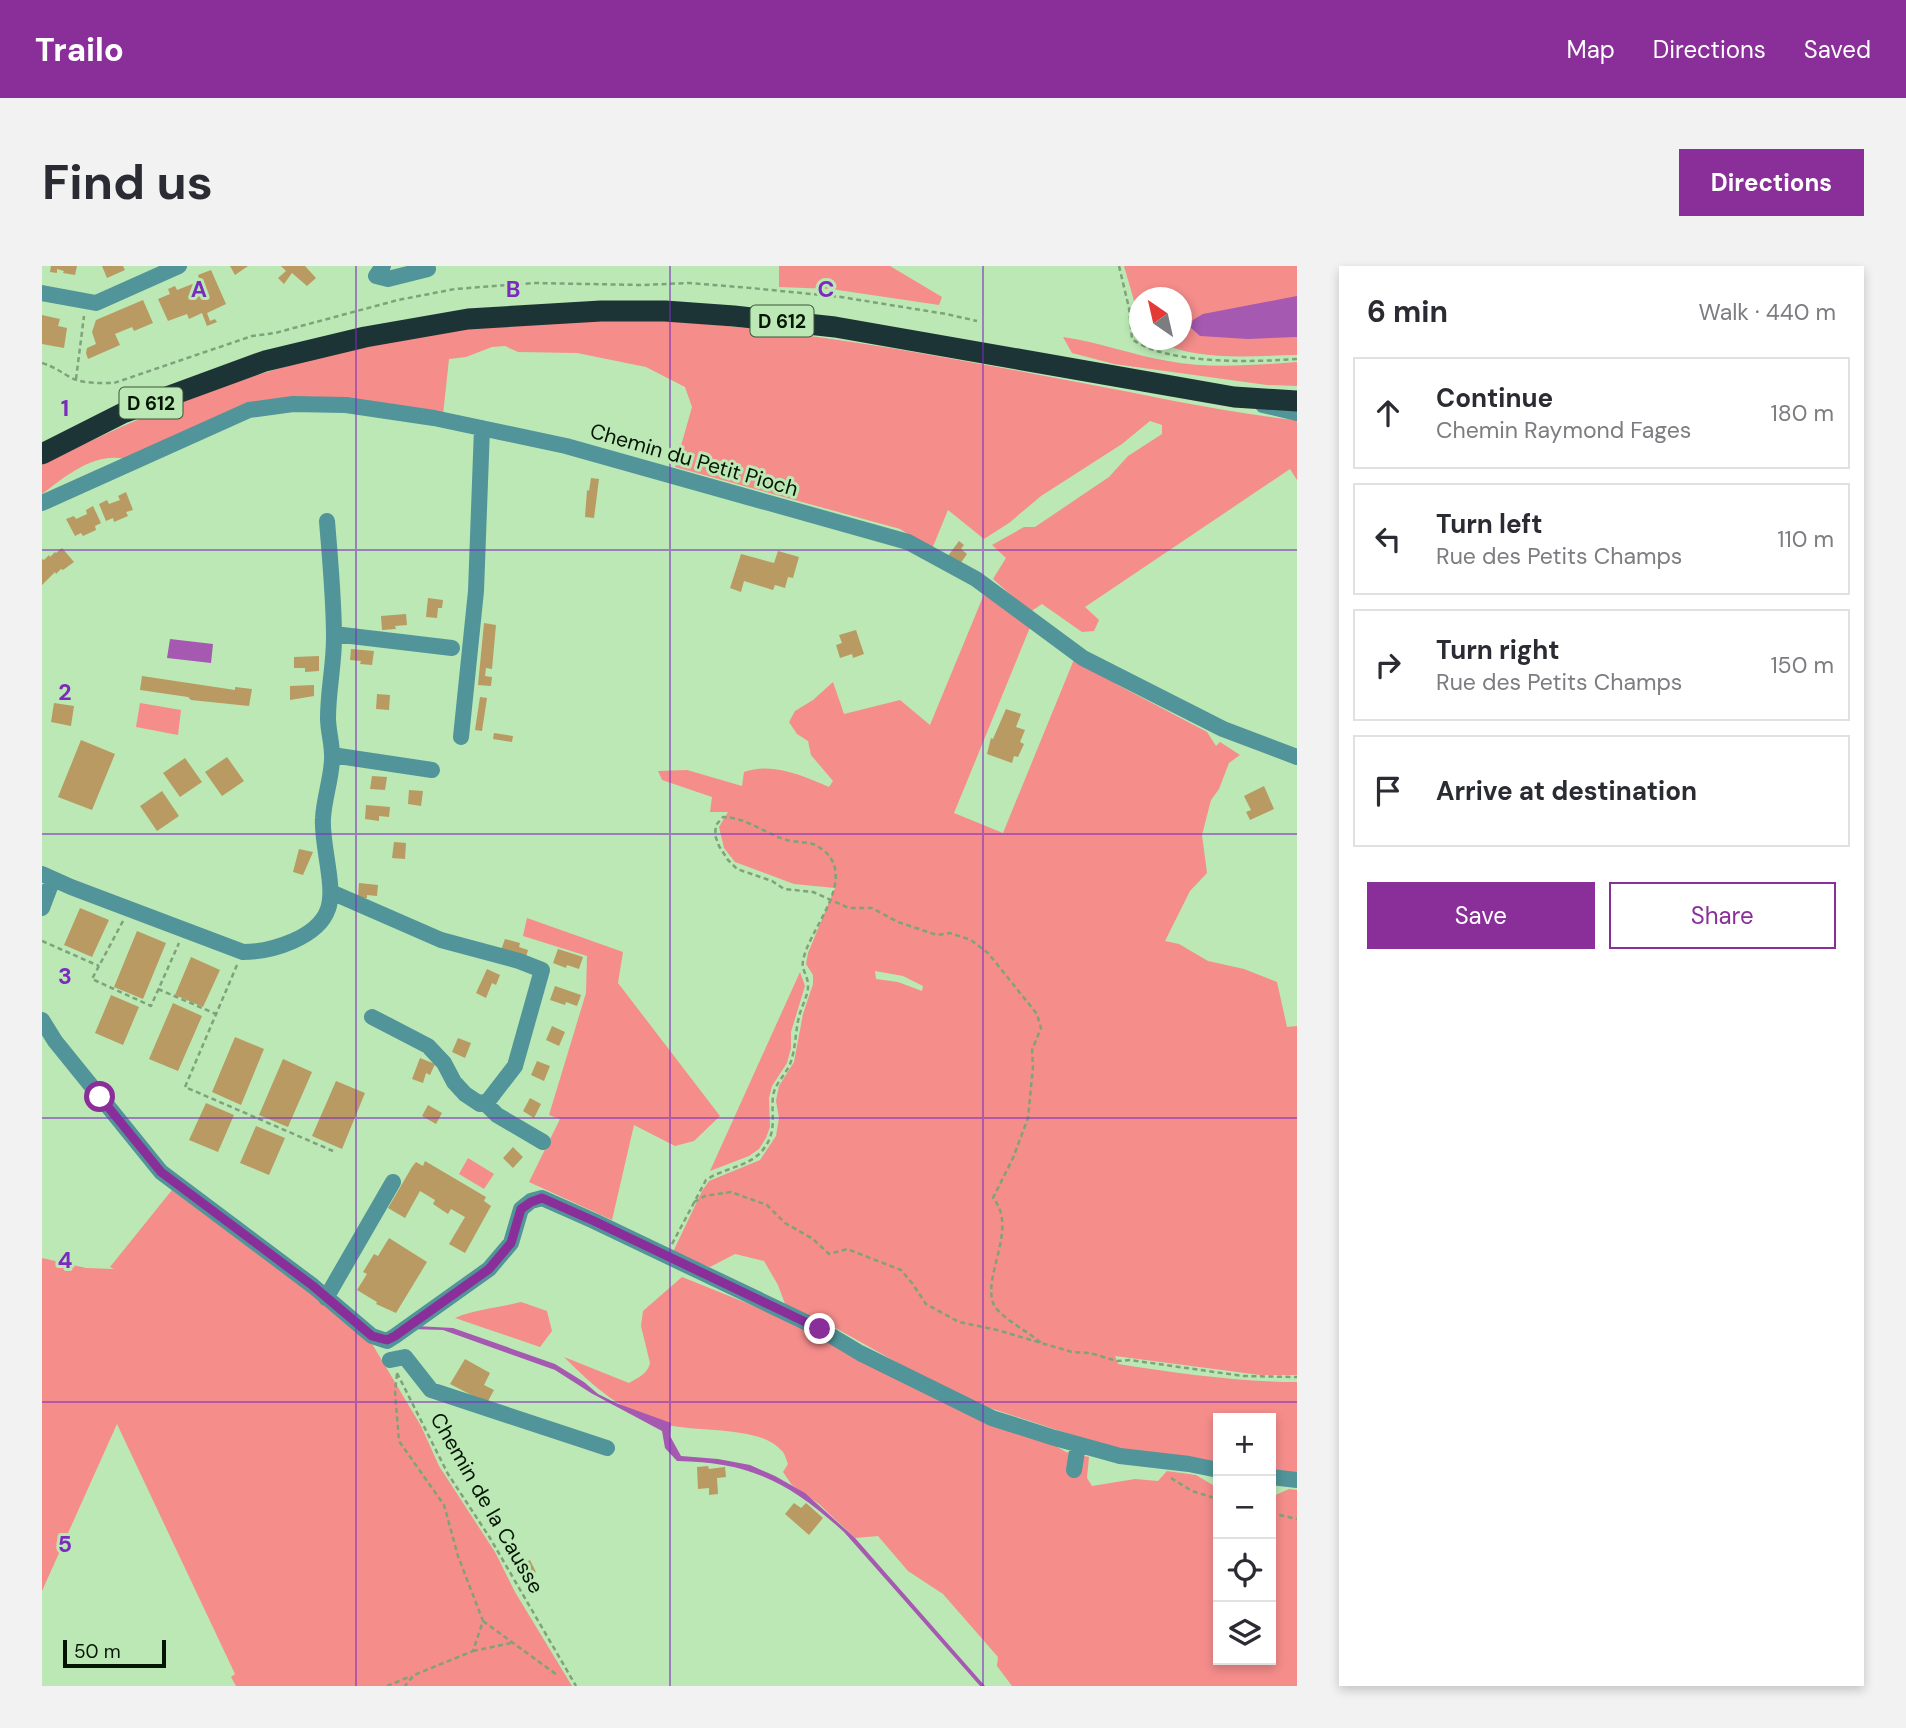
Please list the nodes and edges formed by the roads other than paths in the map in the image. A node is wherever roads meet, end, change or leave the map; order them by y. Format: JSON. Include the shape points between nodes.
{"nodes":[{"id":1,"x":383,"y":266,"type":"edge"},
{"id":2,"x":427,"y":266,"type":"edge"},
{"id":3,"x":170,"y":268,"type":"edge"},
{"id":4,"x":42,"y":293,"type":"edge"},
{"id":5,"x":1234,"y":397,"type":"junction"},
{"id":6,"x":1297,"y":401,"type":"edge"},
{"id":7,"x":1297,"y":412,"type":"edge"},
{"id":8,"x":482,"y":428,"type":"junction"},
{"id":9,"x":42,"y":454,"type":"edge"},
{"id":10,"x":42,"y":503,"type":"edge"},
{"id":11,"x":327,"y":521,"type":"dead end"},
{"id":12,"x":334,"y":634,"type":"junction"},
{"id":13,"x":452,"y":648,"type":"dead end"},
{"id":14,"x":461,"y":737,"type":"dead end"},
{"id":15,"x":332,"y":755,"type":"junction"},
{"id":16,"x":1297,"y":757,"type":"edge"},
{"id":17,"x":432,"y":770,"type":"dead end"},
{"id":18,"x":47,"y":876,"type":"edge"},
{"id":19,"x":331,"y":892,"type":"junction"},
{"id":20,"x":42,"y":908,"type":"edge"},
{"id":21,"x":372,"y":1017,"type":"dead end"},
{"id":22,"x":42,"y":1020,"type":"edge"},
{"id":23,"x":484,"y":1102,"type":"junction"},
{"id":24,"x":543,"y":1142,"type":"dead end"},
{"id":25,"x":393,"y":1182,"type":"dead end"},
{"id":26,"x":326,"y":1298,"type":"junction"},
{"id":27,"x":394,"y":1366,"type":"road end"},
{"id":28,"x":1078,"y":1445,"type":"junction"},
{"id":29,"x":607,"y":1448,"type":"dead end"},
{"id":30,"x":1213,"y":1469,"type":"edge"},
{"id":31,"x":1074,"y":1470,"type":"dead end"},
{"id":32,"x":1276,"y":1478,"type":"edge"},
{"id":33,"x":1297,"y":1480,"type":"edge"}],
"edges":[{"from":1,"to":2,"type":"street","via":[[376,276],[388,279]]},
{"from":3,"to":4,"type":"street","via":[[96,303]]},
{"from":5,"to":6,"type":"highway","number":"D 612"},
{"from":5,"to":7,"type":"street"},
{"from":5,"to":9,"type":"highway","number":"D 612","via":[[835,327],[666,311],[601,311],[468,319],[265,361],[123,413]]},
{"from":8,"to":10,"type":"street","name":"Chemin du Petit Pioch","via":[[346,405],[293,404],[250,410]]},
{"from":8,"to":14,"type":"street","via":[[476,591]]},
{"from":8,"to":16,"type":"street","name":"Chemin du Petit Pioch","via":[[566,446],[908,542],[975,579],[1083,658],[1223,729]]},
{"from":11,"to":12,"type":"street"},
{"from":12,"to":13,"type":"street"},
{"from":12,"to":15,"type":"street","via":[[328,717]]},
{"from":15,"to":17,"type":"street"},
{"from":15,"to":19,"type":"street","via":[[323,818]]},
{"from":18,"to":19,"type":"street","via":[[243,952],[283,946],[310,931],[329,908]]},
{"from":18,"to":20,"type":"street"},
{"from":19,"to":23,"type":"street","via":[[441,940],[542,970],[515,1066]]},
{"from":21,"to":23,"type":"street","via":[[428,1045],[465,1094]]},
{"from":22,"to":26,"type":"street","via":[[161,1172]]},
{"from":23,"to":24,"type":"street"},
{"from":25,"to":26,"type":"street"},
{"from":26,"to":28,"type":"street","via":[[372,1336],[387,1340],[489,1269],[511,1243],[521,1209],[542,1198],[820,1329],[992,1418]]},
{"from":27,"to":29,"type":"street","via":[[405,1357],[431,1390]]},
{"from":28,"to":30,"type":"street"},
{"from":28,"to":31,"type":"street"},
{"from":32,"to":33,"type":"street"}]}
